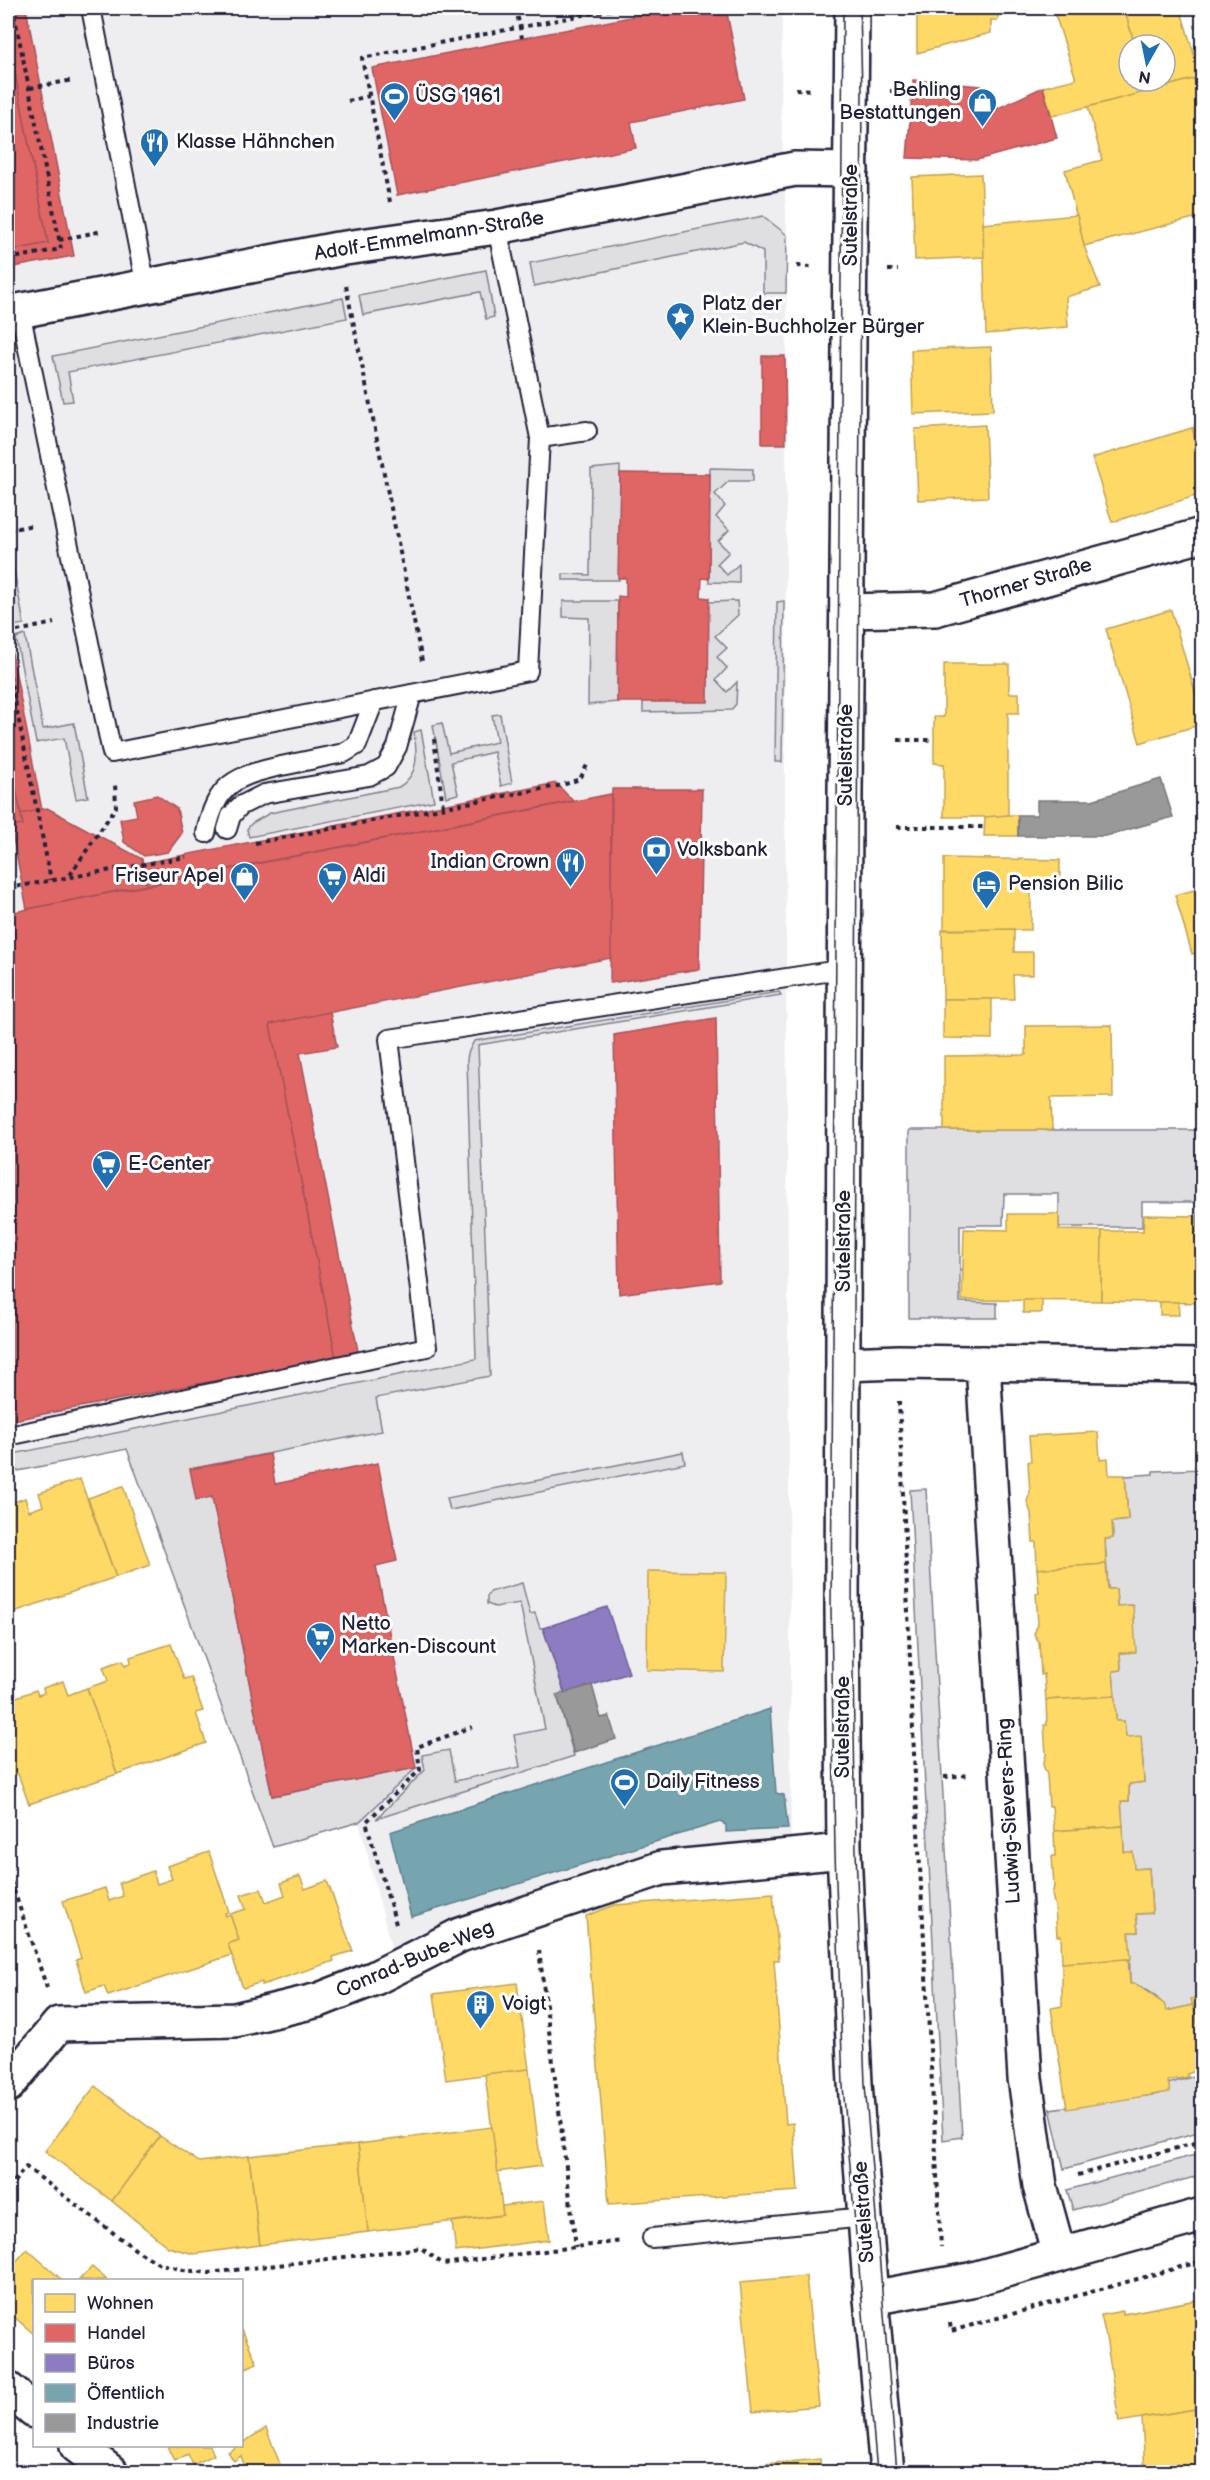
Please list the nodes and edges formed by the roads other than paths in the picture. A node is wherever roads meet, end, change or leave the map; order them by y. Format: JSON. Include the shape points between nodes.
{"nodes":[{"id":1,"x":91,"y":8,"type":"edge"},
{"id":2,"x":852,"y":8,"type":"edge"},
{"id":3,"x":851,"y":170,"type":"junction"},
{"id":4,"x":497,"y":227,"type":"junction"},
{"id":5,"x":146,"y":287,"type":"junction"},
{"id":6,"x":14,"y":312,"type":"edge"},
{"id":7,"x":587,"y":431,"type":"dead end"},
{"id":8,"x":540,"y":438,"type":"junction"},
{"id":9,"x":1203,"y":535,"type":"edge"},
{"id":10,"x":847,"y":611,"type":"junction"},
{"id":11,"x":420,"y":692,"type":"junction"},
{"id":12,"x":374,"y":701,"type":"junction"},
{"id":13,"x":227,"y":829,"type":"dead end"},
{"id":14,"x":206,"y":834,"type":"dead end"},
{"id":15,"x":845,"y":969,"type":"junction"},
{"id":16,"x":983,"y":1363,"type":"junction"},
{"id":17,"x":844,"y":1364,"type":"junction"},
{"id":18,"x":1203,"y":1366,"type":"edge"},
{"id":19,"x":8,"y":1436,"type":"edge"},
{"id":20,"x":844,"y":1851,"type":"junction"},
{"id":21,"x":8,"y":2085,"type":"edge"},
{"id":22,"x":1203,"y":2215,"type":"edge"},
{"id":23,"x":865,"y":2217,"type":"junction"},
{"id":24,"x":652,"y":2238,"type":"road end"},
{"id":25,"x":1059,"y":2255,"type":"junction"},
{"id":26,"x":871,"y":2298,"type":"junction"},
{"id":27,"x":8,"y":2390,"type":"edge"},
{"id":28,"x":33,"y":2410,"type":"edge"},
{"id":29,"x":80,"y":2447,"type":"edge"},
{"id":30,"x":111,"y":2472,"type":"edge"},
{"id":31,"x":887,"y":2472,"type":"edge"}],
"edges":[{"from":1,"to":5,"type":"lane"},
{"from":2,"to":3,"type":"street","name":"Sutelstraße"},
{"from":3,"to":4,"type":"street","name":"Adolf-Emmelmann-Straße","via":[[795,169]]},
{"from":3,"to":10,"type":"street","name":"Sutelstraße"},
{"from":4,"to":5,"type":"street","name":"Adolf-Emmelmann-Straße","via":[[338,249]]},
{"from":4,"to":8,"type":"lane"},
{"from":5,"to":6,"type":"street","name":"Adolf-Emmelmann-Straße"},
{"from":6,"to":12,"type":"lane","via":[[112,753]]},
{"from":7,"to":8,"type":"lane"},
{"from":8,"to":11,"type":"lane","via":[[528,671]]},
{"from":9,"to":10,"type":"street","name":"Thorner Straße","via":[[935,609]]},
{"from":10,"to":15,"type":"street","name":"Sutelstraße"},
{"from":11,"to":12,"type":"lane"},
{"from":11,"to":13,"type":"lane","via":[[386,767],[369,776],[264,794],[240,806]]},
{"from":12,"to":14,"type":"lane","via":[[357,745],[344,753],[249,773],[232,783],[217,799]]},
{"from":15,"to":17,"type":"street","name":"Sutelstraße"},
{"from":15,"to":19,"type":"lane","via":[[389,1039],[427,1347]]},
{"from":16,"to":17,"type":"street"},
{"from":16,"to":18,"type":"street"},
{"from":16,"to":25,"type":"street","name":"Ludwig-Sievers-Ring","via":[[1025,2078],[1040,2186]]},
{"from":17,"to":20,"type":"street","name":"Sutelstraße"},
{"from":20,"to":21,"type":"street","name":"Conrad-Bube-Weg","via":[[662,1868],[460,1935],[408,1963],[319,2000],[235,2020],[60,2024]]},
{"from":20,"to":23,"type":"street","name":"Sutelstraße"},
{"from":22,"to":25,"type":"street"},
{"from":23,"to":24,"type":"lane"},
{"from":23,"to":26,"type":"street","name":"Sutelstraße"},
{"from":25,"to":26,"type":"street","via":[[943,2285]]},
{"from":26,"to":31,"type":"street","name":"Sutelstraße"},
{"from":27,"to":28,"type":"street"},
{"from":29,"to":30,"type":"street"}]}
